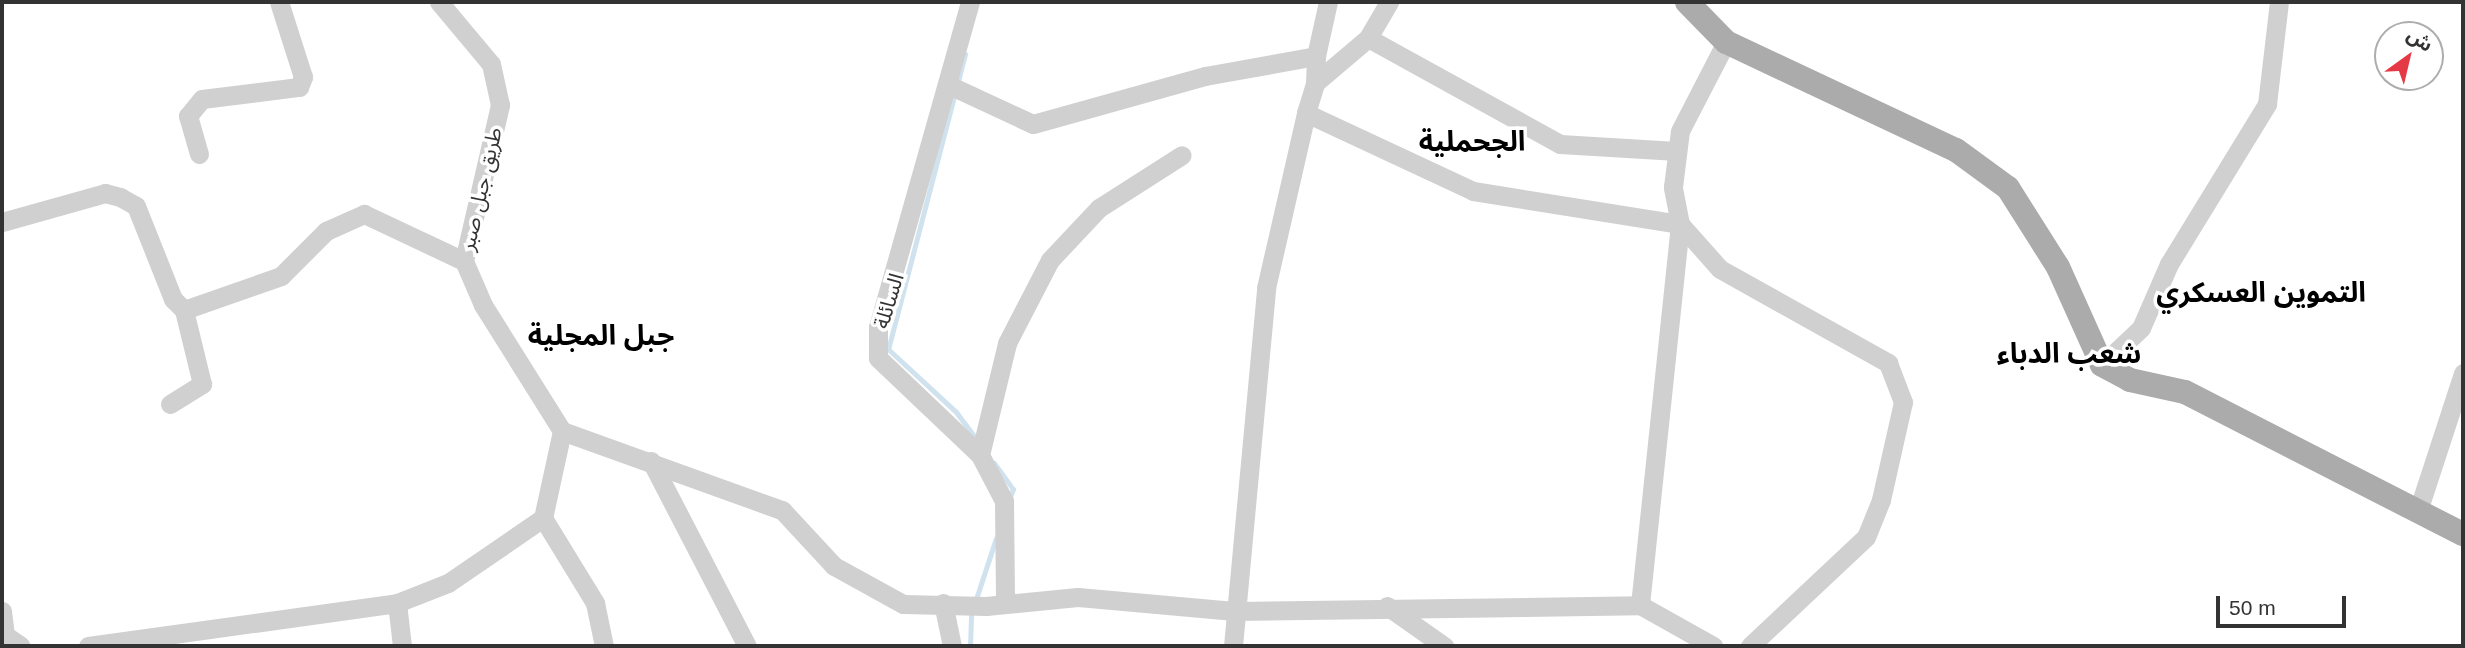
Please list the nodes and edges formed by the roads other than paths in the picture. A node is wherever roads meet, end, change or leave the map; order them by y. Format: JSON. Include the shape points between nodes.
{"nodes":[{"id":1,"x":279,"y":2,"type":"edge"},
{"id":2,"x":439,"y":2,"type":"edge"},
{"id":3,"x":970,"y":2,"type":"edge"},
{"id":4,"x":1328,"y":2,"type":"edge"},
{"id":5,"x":1389,"y":2,"type":"edge"},
{"id":6,"x":1687,"y":2,"type":"edge"},
{"id":7,"x":2279,"y":2,"type":"edge"},
{"id":8,"x":1368,"y":38,"type":"junction"},
{"id":9,"x":1726,"y":42,"type":"junction"},
{"id":10,"x":1316,"y":56,"type":"junction"},
{"id":11,"x":1315,"y":83,"type":"junction"},
{"id":12,"x":951,"y":86,"type":"junction"},
{"id":13,"x":1306,"y":113,"type":"junction"},
{"id":14,"x":1677,"y":151,"type":"junction"},
{"id":15,"x":199,"y":154,"type":"dead end"},
{"id":16,"x":1182,"y":155,"type":"dead end"},
{"id":17,"x":2,"y":222,"type":"edge"},
{"id":18,"x":1680,"y":224,"type":"junction"},
{"id":19,"x":464,"y":261,"type":"junction"},
{"id":20,"x":184,"y":310,"type":"junction"},
{"id":21,"x":2102,"y":365,"type":"junction"},
{"id":22,"x":2463,"y":373,"type":"edge"},
{"id":23,"x":170,"y":404,"type":"dead end"},
{"id":24,"x":562,"y":432,"type":"junction"},
{"id":25,"x":980,"y":455,"type":"junction"},
{"id":26,"x":651,"y":461,"type":"junction"},
{"id":27,"x":2419,"y":508,"type":"junction"},
{"id":28,"x":543,"y":518,"type":"junction"},
{"id":29,"x":2463,"y":534,"type":"edge"},
{"id":30,"x":1005,"y":602,"type":"junction"},
{"id":31,"x":397,"y":603,"type":"junction"},
{"id":32,"x":943,"y":603,"type":"junction"},
{"id":33,"x":1387,"y":606,"type":"junction"},
{"id":34,"x":1640,"y":606,"type":"junction"},
{"id":35,"x":2,"y":611,"type":"edge"},
{"id":36,"x":1234,"y":611,"type":"junction"},
{"id":37,"x":21,"y":646,"type":"edge"},
{"id":38,"x":88,"y":646,"type":"edge"},
{"id":39,"x":402,"y":646,"type":"edge"},
{"id":40,"x":604,"y":646,"type":"edge"},
{"id":41,"x":747,"y":646,"type":"edge"},
{"id":42,"x":952,"y":646,"type":"edge"},
{"id":43,"x":1233,"y":646,"type":"edge"},
{"id":44,"x":1444,"y":646,"type":"edge"},
{"id":45,"x":1713,"y":646,"type":"edge"},
{"id":46,"x":1749,"y":646,"type":"edge"}],
"edges":[{"from":1,"to":15,"type":"street","via":[[303,77],[299,88],[202,99],[188,116]]},
{"from":2,"to":19,"type":"street","name":"طريق جبل صبر","via":[[491,64],[500,105]]},
{"from":3,"to":12,"type":"street","name":"السائلة"},
{"from":4,"to":10,"type":"street"},
{"from":5,"to":8,"type":"street"},
{"from":6,"to":9,"type":"main road"},
{"from":7,"to":21,"type":"street","via":[[2267,104],[2169,264],[2141,328]]},
{"from":8,"to":11,"type":"street"},
{"from":8,"to":14,"type":"street","via":[[1560,144]]},
{"from":9,"to":14,"type":"street","via":[[1679,131]]},
{"from":9,"to":21,"type":"main road","via":[[1956,150],[2008,188],[2059,267]]},
{"from":10,"to":11,"type":"street"},
{"from":10,"to":12,"type":"street","via":[[1170,85],[1033,124]]},
{"from":11,"to":13,"type":"street"},
{"from":12,"to":25,"type":"street","name":"السائلة","via":[[878,327],[878,358]]},
{"from":13,"to":18,"type":"street","via":[[1473,191]]},
{"from":13,"to":36,"type":"street","via":[[1266,288]]},
{"from":14,"to":18,"type":"street","via":[[1674,187]]},
{"from":16,"to":25,"type":"street","via":[[1098,208],[1050,260],[1007,343]]},
{"from":17,"to":20,"type":"street","via":[[105,193],[120,197],[136,206],[173,299]]},
{"from":18,"to":34,"type":"street"},
{"from":18,"to":46,"type":"street","via":[[1720,269],[1888,363],[1903,402],[1881,500],[1866,537]]},
{"from":19,"to":20,"type":"street","via":[[364,214],[326,231],[281,276]]},
{"from":19,"to":24,"type":"street","name":"طريق جبل صبر","via":[[483,305]]},
{"from":20,"to":23,"type":"street","via":[[202,384]]},
{"from":21,"to":27,"type":"main road","via":[[2130,380],[2185,392]]},
{"from":22,"to":27,"type":"street"},
{"from":24,"to":26,"type":"street"},
{"from":24,"to":28,"type":"street"},
{"from":25,"to":30,"type":"street","name":"السائلة","via":[[1004,501]]},
{"from":26,"to":32,"type":"street","via":[[782,510],[834,566],[904,604]]},
{"from":26,"to":41,"type":"street"},
{"from":27,"to":29,"type":"main road"},
{"from":28,"to":31,"type":"street","via":[[448,583]]},
{"from":28,"to":40,"type":"street","via":[[595,603]]},
{"from":30,"to":32,"type":"street"},
{"from":30,"to":36,"type":"street","via":[[1078,597]]},
{"from":31,"to":38,"type":"street"},
{"from":31,"to":39,"type":"street"},
{"from":32,"to":42,"type":"street"},
{"from":33,"to":34,"type":"street"},
{"from":33,"to":36,"type":"street"},
{"from":33,"to":44,"type":"street"},
{"from":34,"to":45,"type":"street"},
{"from":35,"to":37,"type":"street","via":[[5,635]]},
{"from":36,"to":43,"type":"street"}]}
